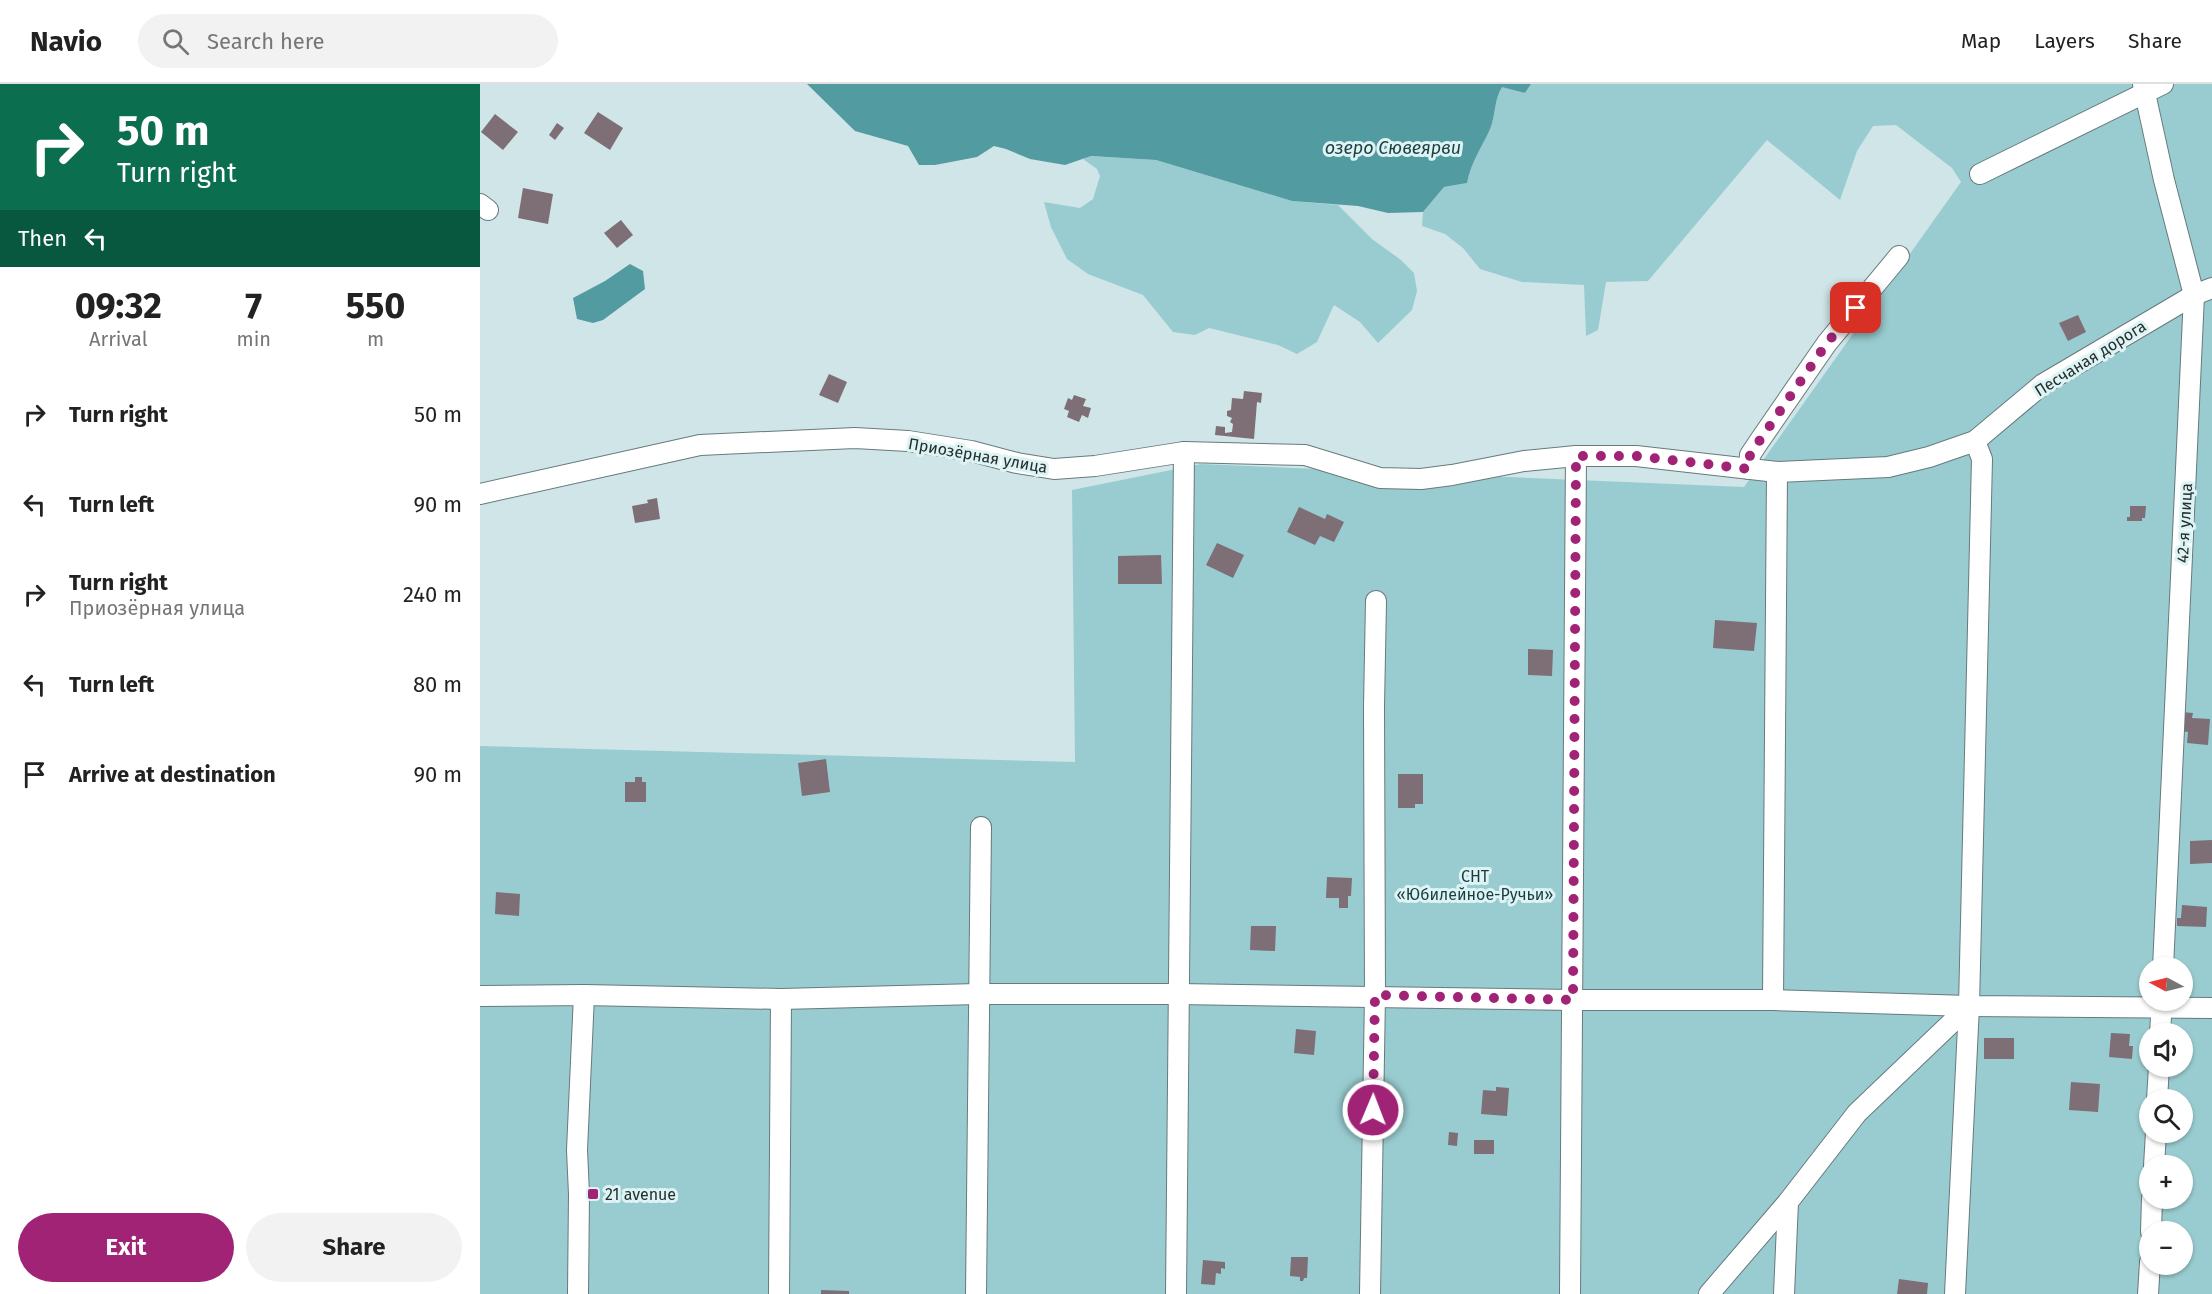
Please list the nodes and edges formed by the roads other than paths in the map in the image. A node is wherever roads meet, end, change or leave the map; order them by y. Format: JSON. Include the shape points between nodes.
{"nodes":[{"id":1,"x":2163,"y":84,"type":"edge"},
{"id":2,"x":2144,"y":88,"type":"edge"},
{"id":3,"x":1980,"y":174,"type":"dead end"},
{"id":4,"x":1899,"y":256,"type":"dead end"},
{"id":5,"x":2203,"y":291,"type":"edge"},
{"id":6,"x":1975,"y":441,"type":"junction"},
{"id":7,"x":1184,"y":452,"type":"junction"},
{"id":8,"x":1576,"y":456,"type":"junction"},
{"id":9,"x":1749,"y":469,"type":"junction"},
{"id":10,"x":1777,"y":472,"type":"junction"},
{"id":11,"x":480,"y":494,"type":"edge"},
{"id":12,"x":1376,"y":601,"type":"dead end"},
{"id":13,"x":981,"y":827,"type":"dead end"},
{"id":14,"x":2164,"y":957,"type":"edge"},
{"id":15,"x":978,"y":994,"type":"junction"},
{"id":16,"x":1178,"y":994,"type":"junction"},
{"id":17,"x":584,"y":995,"type":"junction"},
{"id":18,"x":1375,"y":995,"type":"junction"},
{"id":19,"x":480,"y":996,"type":"edge"},
{"id":20,"x":781,"y":999,"type":"junction"},
{"id":21,"x":1573,"y":1000,"type":"junction"},
{"id":22,"x":1773,"y":1000,"type":"junction"},
{"id":23,"x":2139,"y":1004,"type":"edge"},
{"id":24,"x":1969,"y":1006,"type":"junction"},
{"id":25,"x":2193,"y":1006,"type":"edge"},
{"id":26,"x":2212,"y":1008,"type":"edge"},
{"id":27,"x":1788,"y":1202,"type":"junction"},
{"id":28,"x":2149,"y":1275,"type":"edge"},
{"id":29,"x":578,"y":1294,"type":"edge"},
{"id":30,"x":779,"y":1294,"type":"edge"},
{"id":31,"x":976,"y":1294,"type":"edge"},
{"id":32,"x":1176,"y":1294,"type":"edge"},
{"id":33,"x":1370,"y":1294,"type":"edge"},
{"id":34,"x":1570,"y":1294,"type":"edge"},
{"id":35,"x":1709,"y":1294,"type":"edge"},
{"id":36,"x":1784,"y":1294,"type":"edge"},
{"id":37,"x":1955,"y":1294,"type":"edge"},
{"id":38,"x":2148,"y":1294,"type":"edge"}],
"edges":[{"from":1,"to":2,"type":"street"},
{"from":2,"to":3,"type":"street"},
{"from":2,"to":5,"type":"street","name":"42-я улица","via":[[2164,180]]},
{"from":4,"to":9,"type":"street","via":[[1827,343],[1750,455]]},
{"from":5,"to":6,"type":"street","name":"Песчаная дорога","via":[[2043,384]]},
{"from":5,"to":14,"type":"street","name":"42-я улица"},
{"from":6,"to":10,"type":"street","name":"Приозёрная улица","via":[[1888,467]]},
{"from":6,"to":24,"type":"street","via":[[1982,459]]},
{"from":7,"to":8,"type":"street","name":"Приозёрная улица","via":[[1305,455],[1380,478],[1421,479],[1524,460]]},
{"from":7,"to":11,"type":"street","name":"Приозёрная улица","via":[[1054,469],[908,441],[855,438],[700,445]]},
{"from":7,"to":16,"type":"street"},
{"from":8,"to":9,"type":"street","name":"Приозёрная улица","via":[[1636,456]]},
{"from":8,"to":21,"type":"street"},
{"from":9,"to":10,"type":"street","name":"Приозёрная улица"},
{"from":10,"to":22,"type":"street"},
{"from":12,"to":18,"type":"street"},
{"from":13,"to":15,"type":"street"},
{"from":15,"to":16,"type":"street"},
{"from":15,"to":20,"type":"street"},
{"from":15,"to":31,"type":"street"},
{"from":16,"to":18,"type":"street"},
{"from":16,"to":32,"type":"street"},
{"from":17,"to":19,"type":"street"},
{"from":17,"to":20,"type":"street"},
{"from":17,"to":29,"type":"street","via":[[577,1150]]},
{"from":18,"to":21,"type":"street"},
{"from":18,"to":33,"type":"street"},
{"from":20,"to":30,"type":"street"},
{"from":21,"to":22,"type":"street"},
{"from":21,"to":34,"type":"street"},
{"from":22,"to":24,"type":"street"},
{"from":23,"to":24,"type":"street"},
{"from":24,"to":27,"type":"street","via":[[1857,1113]]},
{"from":24,"to":37,"type":"street"},
{"from":25,"to":26,"type":"street"},
{"from":27,"to":35,"type":"street"},
{"from":27,"to":36,"type":"street"},
{"from":28,"to":38,"type":"street"}]}
